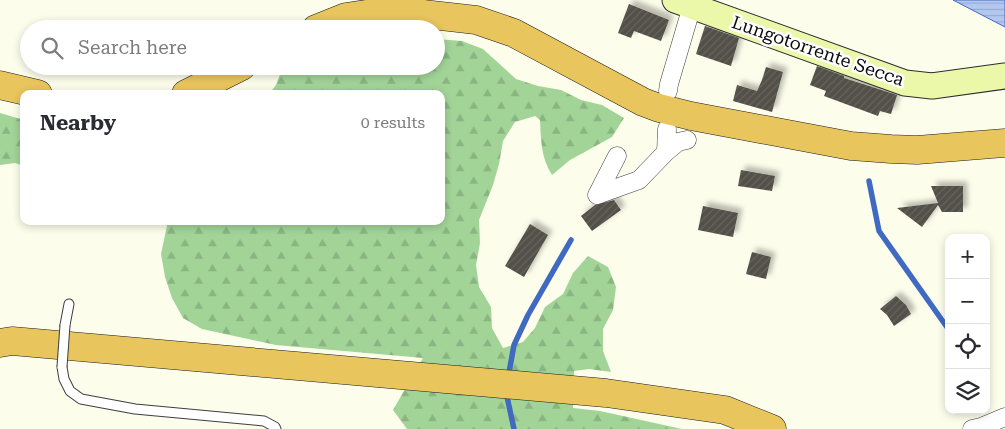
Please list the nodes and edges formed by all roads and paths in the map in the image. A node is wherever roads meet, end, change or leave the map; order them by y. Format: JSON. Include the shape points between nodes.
{"nodes":[{"id":1,"x":684,"y":3,"type":"edge"},
{"id":2,"x":341,"y":20,"type":"edge"},
{"id":3,"x":224,"y":75,"type":"edge"},
{"id":4,"x":1005,"y":76,"type":"edge"},
{"id":5,"x":0,"y":85,"type":"edge"},
{"id":6,"x":21,"y":90,"type":"edge"},
{"id":7,"x":194,"y":90,"type":"edge"},
{"id":8,"x":668,"y":91,"type":"dead end"},
{"id":9,"x":667,"y":129,"type":"dead end"},
{"id":10,"x":687,"y":140,"type":"dead end"},
{"id":11,"x":1005,"y":143,"type":"edge"},
{"id":12,"x":666,"y":152,"type":"junction"},
{"id":13,"x":617,"y":156,"type":"dead end"},
{"id":14,"x":69,"y":304,"type":"dead end"},
{"id":15,"x":0,"y":343,"type":"edge"},
{"id":16,"x":1005,"y":417,"type":"edge"},
{"id":17,"x":276,"y":429,"type":"edge"},
{"id":18,"x":772,"y":429,"type":"edge"},
{"id":19,"x":972,"y":429,"type":"edge"}],
"edges":[{"from":1,"to":4,"type":"main road","name":"Lungotorrente Secca","via":[[905,83],[932,86]]},
{"from":1,"to":8,"type":"street","name":"Lungotorrente Secca"},
{"from":2,"to":11,"type":"highway","via":[[366,14],[415,13],[476,20],[514,32],[643,102],[691,116],[860,147],[917,150]]},
{"from":3,"to":7,"type":"highway"},
{"from":5,"to":6,"type":"highway"},
{"from":9,"to":12,"type":"street"},
{"from":10,"to":12,"type":"street","via":[[678,142]]},
{"from":12,"to":13,"type":"street","via":[[638,180],[597,195]]},
{"from":14,"to":17,"type":"lane","bridge":true,"via":[[62,367],[70,391],[81,399],[135,409],[264,421]]},
{"from":15,"to":18,"type":"highway","via":[[12,341],[606,393],[725,410]]},
{"from":16,"to":19,"type":"street"}]}
